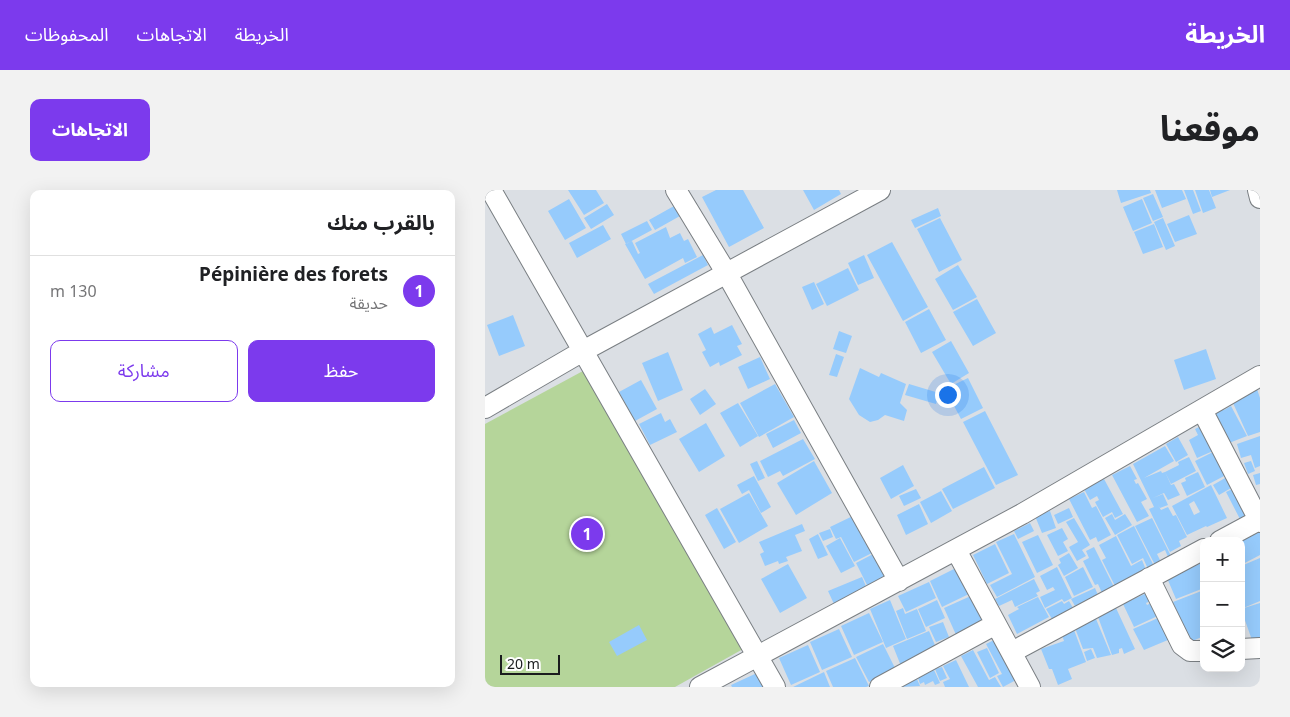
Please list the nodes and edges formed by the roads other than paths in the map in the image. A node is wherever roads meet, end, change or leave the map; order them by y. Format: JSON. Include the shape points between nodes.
{"nodes":[{"id":1,"x":491,"y":190,"type":"edge"},
{"id":2,"x":676,"y":190,"type":"edge"},
{"id":3,"x":879,"y":190,"type":"edge"},
{"id":4,"x":1258,"y":190,"type":"edge"},
{"id":5,"x":1260,"y":198,"type":"edge"},
{"id":6,"x":727,"y":274,"type":"junction"},
{"id":7,"x":583,"y":351,"type":"junction"},
{"id":8,"x":1260,"y":376,"type":"edge"},
{"id":9,"x":485,"y":408,"type":"edge"},
{"id":10,"x":1203,"y":410,"type":"junction"},
{"id":11,"x":1259,"y":521,"type":"edge"},
{"id":12,"x":1228,"y":537,"type":"edge"},
{"id":13,"x":956,"y":550,"type":"junction"},
{"id":14,"x":1200,"y":551,"type":"edge"},
{"id":15,"x":1149,"y":578,"type":"junction"},
{"id":16,"x":899,"y":581,"type":"junction"},
{"id":17,"x":996,"y":624,"type":"junction"},
{"id":18,"x":1260,"y":648,"type":"edge"},
{"id":19,"x":1245,"y":649,"type":"edge"},
{"id":20,"x":1012,"y":652,"type":"junction"},
{"id":21,"x":1200,"y":652,"type":"edge"},
{"id":22,"x":757,"y":656,"type":"junction"},
{"id":23,"x":700,"y":687,"type":"edge"},
{"id":24,"x":775,"y":687,"type":"edge"},
{"id":25,"x":880,"y":687,"type":"edge"},
{"id":26,"x":1030,"y":687,"type":"edge"}],
"edges":[{"from":1,"to":7,"type":"street"},
{"from":2,"to":6,"type":"street"},
{"from":3,"to":6,"type":"street"},
{"from":4,"to":5,"type":"street"},
{"from":6,"to":7,"type":"street"},
{"from":6,"to":16,"type":"street"},
{"from":7,"to":9,"type":"street"},
{"from":7,"to":22,"type":"street"},
{"from":8,"to":10,"type":"street"},
{"from":10,"to":11,"type":"street"},
{"from":10,"to":13,"type":"street"},
{"from":11,"to":12,"type":"street"},
{"from":13,"to":16,"type":"street"},
{"from":13,"to":17,"type":"street"},
{"from":14,"to":15,"type":"street"},
{"from":15,"to":20,"type":"street"},
{"from":15,"to":21,"type":"street","via":[[1182,645],[1190,651]]},
{"from":16,"to":22,"type":"street"},
{"from":17,"to":20,"type":"street"},
{"from":17,"to":25,"type":"street"},
{"from":18,"to":19,"type":"street"},
{"from":20,"to":26,"type":"street"},
{"from":22,"to":23,"type":"street"},
{"from":22,"to":24,"type":"street"}]}
